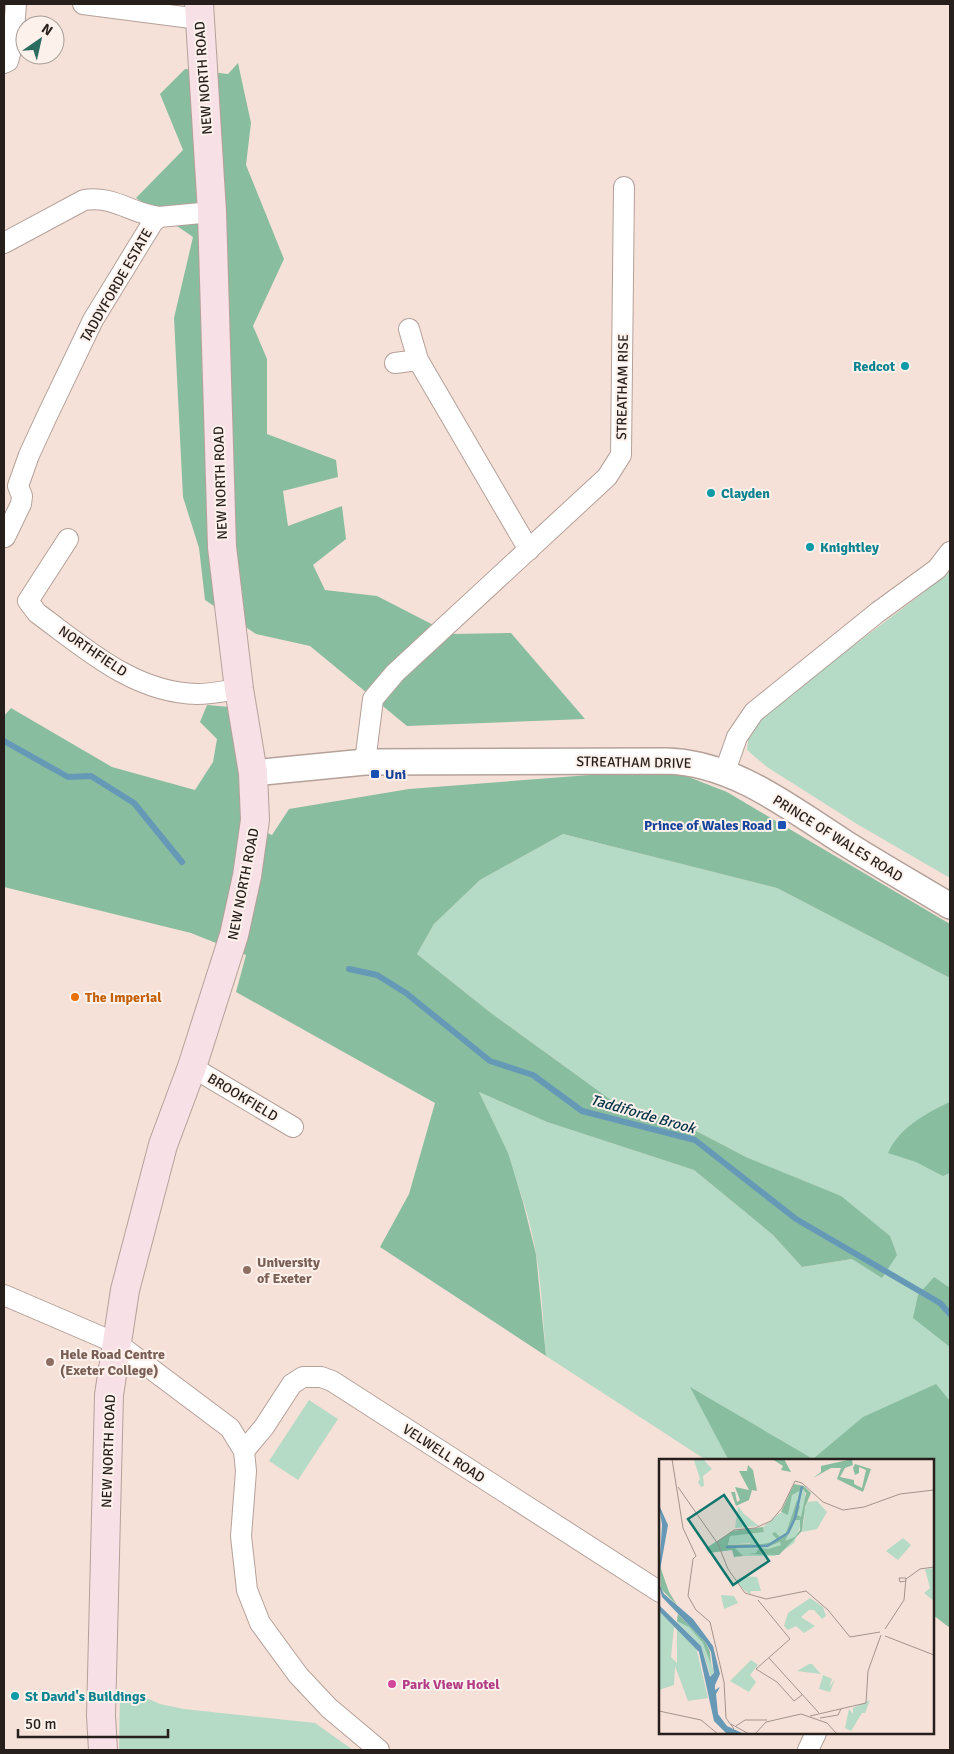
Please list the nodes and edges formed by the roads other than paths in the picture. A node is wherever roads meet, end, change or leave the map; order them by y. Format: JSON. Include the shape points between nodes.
{"nodes":[{"id":1,"x":16,"y":4,"type":"edge"},
{"id":2,"x":82,"y":4,"type":"edge"},
{"id":3,"x":199,"y":11,"type":"edge"},
{"id":4,"x":4,"y":63,"type":"edge"},
{"id":5,"x":624,"y":187,"type":"dead end"},
{"id":6,"x":212,"y":212,"type":"junction"},
{"id":7,"x":159,"y":217,"type":"junction"},
{"id":8,"x":4,"y":243,"type":"edge"},
{"id":9,"x":409,"y":329,"type":"dead end"},
{"id":10,"x":418,"y":360,"type":"junction"},
{"id":11,"x":395,"y":363,"type":"dead end"},
{"id":12,"x":11,"y":484,"type":"edge"},
{"id":13,"x":5,"y":537,"type":"edge"},
{"id":14,"x":68,"y":539,"type":"dead end"},
{"id":15,"x":529,"y":550,"type":"junction"},
{"id":16,"x":950,"y":552,"type":"edge"},
{"id":17,"x":239,"y":689,"type":"junction"},
{"id":18,"x":365,"y":762,"type":"junction"},
{"id":19,"x":725,"y":771,"type":"junction"},
{"id":20,"x":253,"y":773,"type":"junction"},
{"id":21,"x":950,"y":906,"type":"edge"},
{"id":22,"x":192,"y":1066,"type":"junction"},
{"id":23,"x":293,"y":1127,"type":"dead end"},
{"id":24,"x":4,"y":1295,"type":"edge"},
{"id":25,"x":118,"y":1344,"type":"junction"},
{"id":26,"x":244,"y":1450,"type":"junction"},
{"id":27,"x":659,"y":1591,"type":"edge"},
{"id":28,"x":816,"y":1734,"type":"edge"},
{"id":29,"x":103,"y":1750,"type":"edge"},
{"id":30,"x":379,"y":1750,"type":"edge"},
{"id":31,"x":808,"y":1750,"type":"edge"}],
"edges":[{"from":1,"to":4,"type":"street","via":[[13,43],[8,62]]},
{"from":2,"to":3,"type":"street"},
{"from":3,"to":6,"type":"main road","name":"NEW NORTH ROAD"},
{"from":5,"to":15,"type":"street","name":"STREATHAM RISE","via":[[621,455],[607,477]]},
{"from":6,"to":7,"type":"street","name":"TADDYFORDE ESTATE"},
{"from":6,"to":17,"type":"main road","name":"NEW NORTH ROAD","via":[[222,547]]},
{"from":7,"to":8,"type":"street","via":[[148,216],[112,200],[84,200]]},
{"from":7,"to":12,"type":"street","name":"TADDYFORDE ESTATE","via":[[93,320]]},
{"from":9,"to":10,"type":"street"},
{"from":10,"to":11,"type":"street"},
{"from":10,"to":15,"type":"street"},
{"from":12,"to":13,"type":"street","name":"TADDYFORDE ESTATE","via":[[22,496]]},
{"from":14,"to":17,"type":"street","name":"NORTHFIELD","via":[[28,601],[37,612],[115,669],[154,688],[198,694]]},
{"from":15,"to":18,"type":"street","name":"STREATHAM RISE","via":[[395,673],[373,699]]},
{"from":16,"to":19,"type":"street","via":[[937,569],[754,712],[737,738]]},
{"from":17,"to":20,"type":"main road","name":"NEW NORTH ROAD"},
{"from":18,"to":19,"type":"street","name":"STREATHAM DRIVE","via":[[667,761],[701,764]]},
{"from":18,"to":20,"type":"street","name":"STREATHAM DRIVE"},
{"from":19,"to":21,"type":"street","name":"PRINCE OF WALES ROAD"},
{"from":20,"to":22,"type":"main road","name":"NEW NORTH ROAD","via":[[256,820],[247,876],[234,934]]},
{"from":22,"to":23,"type":"street","name":"BROOKFIELD"},
{"from":22,"to":25,"type":"main road","name":"NEW NORTH ROAD","via":[[163,1145],[125,1290]]},
{"from":24,"to":25,"type":"street"},
{"from":25,"to":26,"type":"street","via":[[211,1412],[230,1428]]},
{"from":25,"to":29,"type":"main road","name":"NEW NORTH ROAD","via":[[109,1395],[100,1716]]},
{"from":26,"to":27,"type":"street","name":"VELWELL ROAD","via":[[264,1427],[292,1384],[303,1377],[321,1377]]},
{"from":26,"to":30,"type":"street","via":[[246,1471],[241,1536],[247,1590],[260,1623],[298,1675],[329,1708]]},
{"from":28,"to":31,"type":"street"}]}
